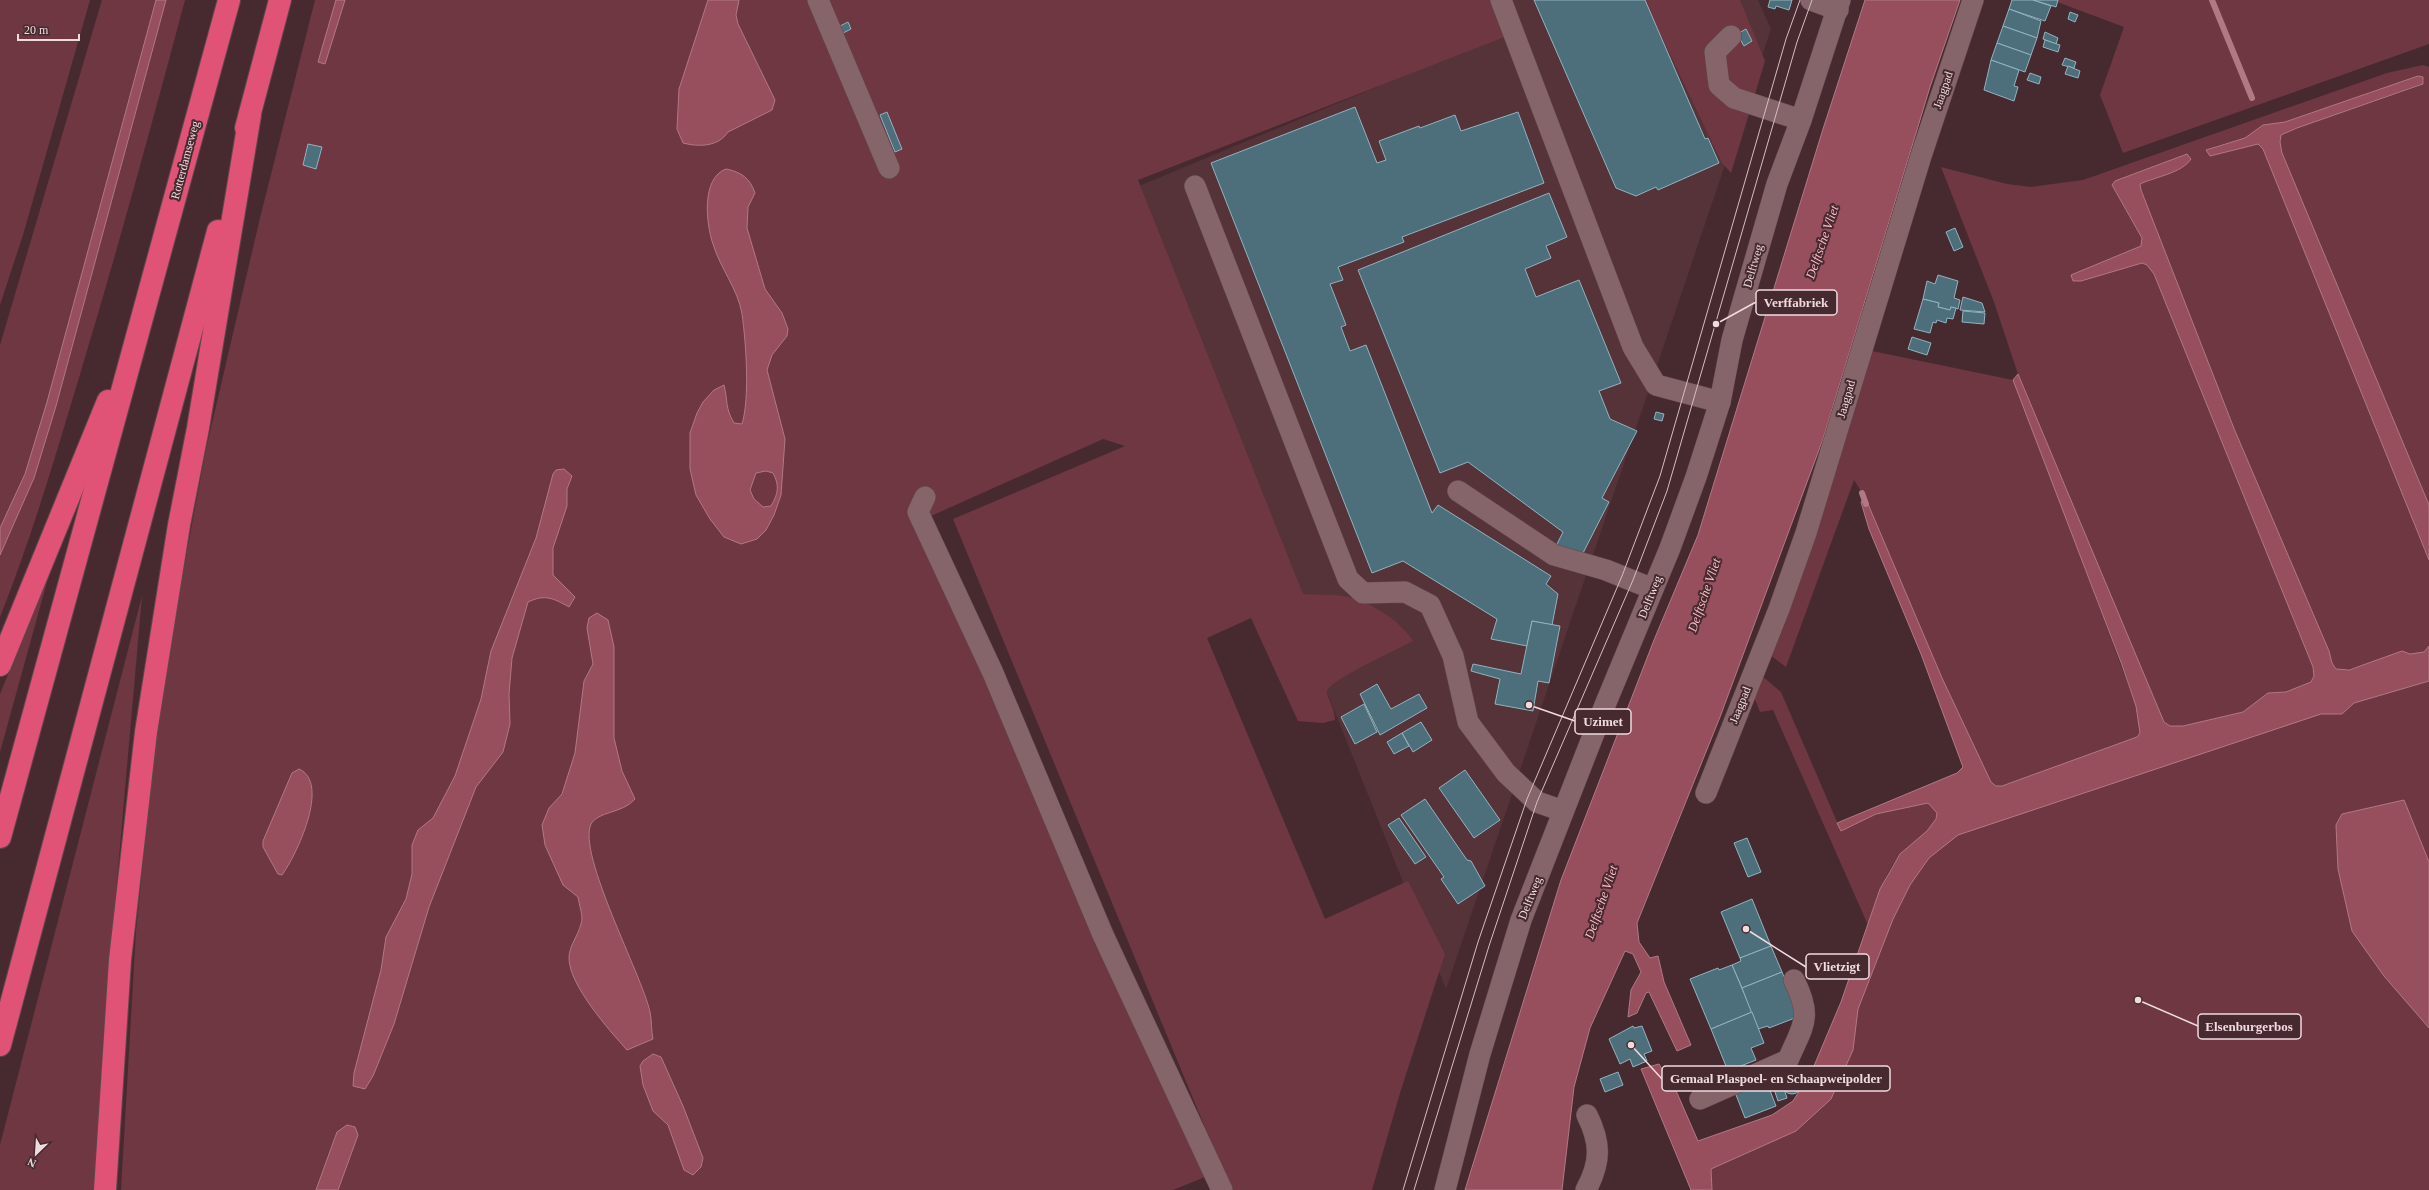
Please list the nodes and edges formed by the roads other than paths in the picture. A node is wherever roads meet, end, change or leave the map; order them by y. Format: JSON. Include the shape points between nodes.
{"nodes":[{"id":1,"x":229,"y":0,"type":"edge"},
{"id":2,"x":280,"y":0,"type":"edge"},
{"id":3,"x":818,"y":0,"type":"edge"},
{"id":4,"x":1501,"y":0,"type":"edge"},
{"id":5,"x":1811,"y":0,"type":"edge"},
{"id":6,"x":1973,"y":0,"type":"edge"},
{"id":7,"x":1839,"y":5,"type":"edge"},
{"id":8,"x":1731,"y":36,"type":"dead end"},
{"id":9,"x":250,"y":115,"type":"junction"},
{"id":10,"x":1801,"y":120,"type":"junction"},
{"id":11,"x":889,"y":168,"type":"dead end"},
{"id":12,"x":1195,"y":186,"type":"dead end"},
{"id":13,"x":142,"y":321,"type":"junction"},
{"id":14,"x":1720,"y":402,"type":"junction"},
{"id":15,"x":1458,"y":491,"type":"dead end"},
{"id":16,"x":925,"y":497,"type":"dead end"},
{"id":17,"x":1653,"y":589,"type":"junction"},
{"id":18,"x":0,"y":664,"type":"edge"},
{"id":19,"x":1706,"y":793,"type":"dead end"},
{"id":20,"x":1563,"y":811,"type":"junction"},
{"id":21,"x":0,"y":837,"type":"edge"},
{"id":22,"x":1794,"y":980,"type":"dead end"},
{"id":23,"x":0,"y":1045,"type":"edge"},
{"id":24,"x":1700,"y":1098,"type":"dead end"},
{"id":25,"x":1587,"y":1115,"type":"dead end"},
{"id":26,"x":105,"y":1190,"type":"edge"},
{"id":27,"x":1222,"y":1190,"type":"edge"},
{"id":28,"x":1445,"y":1190,"type":"edge"},
{"id":29,"x":1586,"y":1190,"type":"edge"}],
"edges":[{"from":1,"to":13,"type":"highway","name":"Rotterdamseweg"},
{"from":2,"to":9,"type":"highway"},
{"from":3,"to":11,"type":"street"},
{"from":4,"to":14,"type":"street","via":[[1633,347],[1656,385]]},
{"from":5,"to":7,"type":"street"},
{"from":6,"to":19,"type":"street","name":"Jaagpad","via":[[1911,186],[1806,533],[1779,609]]},
{"from":7,"to":10,"type":"street","name":"Delftweg"},
{"from":8,"to":10,"type":"street","via":[[1715,52],[1719,85],[1734,98]]},
{"from":9,"to":23,"type":"highway"},
{"from":9,"to":26,"type":"highway","via":[[146,732],[120,960]]},
{"from":10,"to":14,"type":"street","name":"Delftweg","via":[[1777,184],[1732,340]]},
{"from":12,"to":20,"type":"street","via":[[1348,579],[1363,593],[1405,592],[1430,605],[1453,656],[1468,722],[1506,773],[1537,802]]},
{"from":13,"to":18,"type":"highway"},
{"from":13,"to":21,"type":"highway"},
{"from":14,"to":17,"type":"street","name":"Delftweg","via":[[1696,477]]},
{"from":15,"to":17,"type":"street","via":[[1554,555],[1606,570]]},
{"from":16,"to":27,"type":"street","via":[[918,512],[993,673],[1103,935]]},
{"from":17,"to":20,"type":"street","name":"Delftweg"},
{"from":20,"to":28,"type":"street","name":"Delftweg","via":[[1520,920],[1480,1054]]},
{"from":22,"to":24,"type":"street","via":[[1803,998],[1806,1016],[1788,1060]]},
{"from":25,"to":29,"type":"street","via":[[1595,1131],[1599,1154]]}]}
